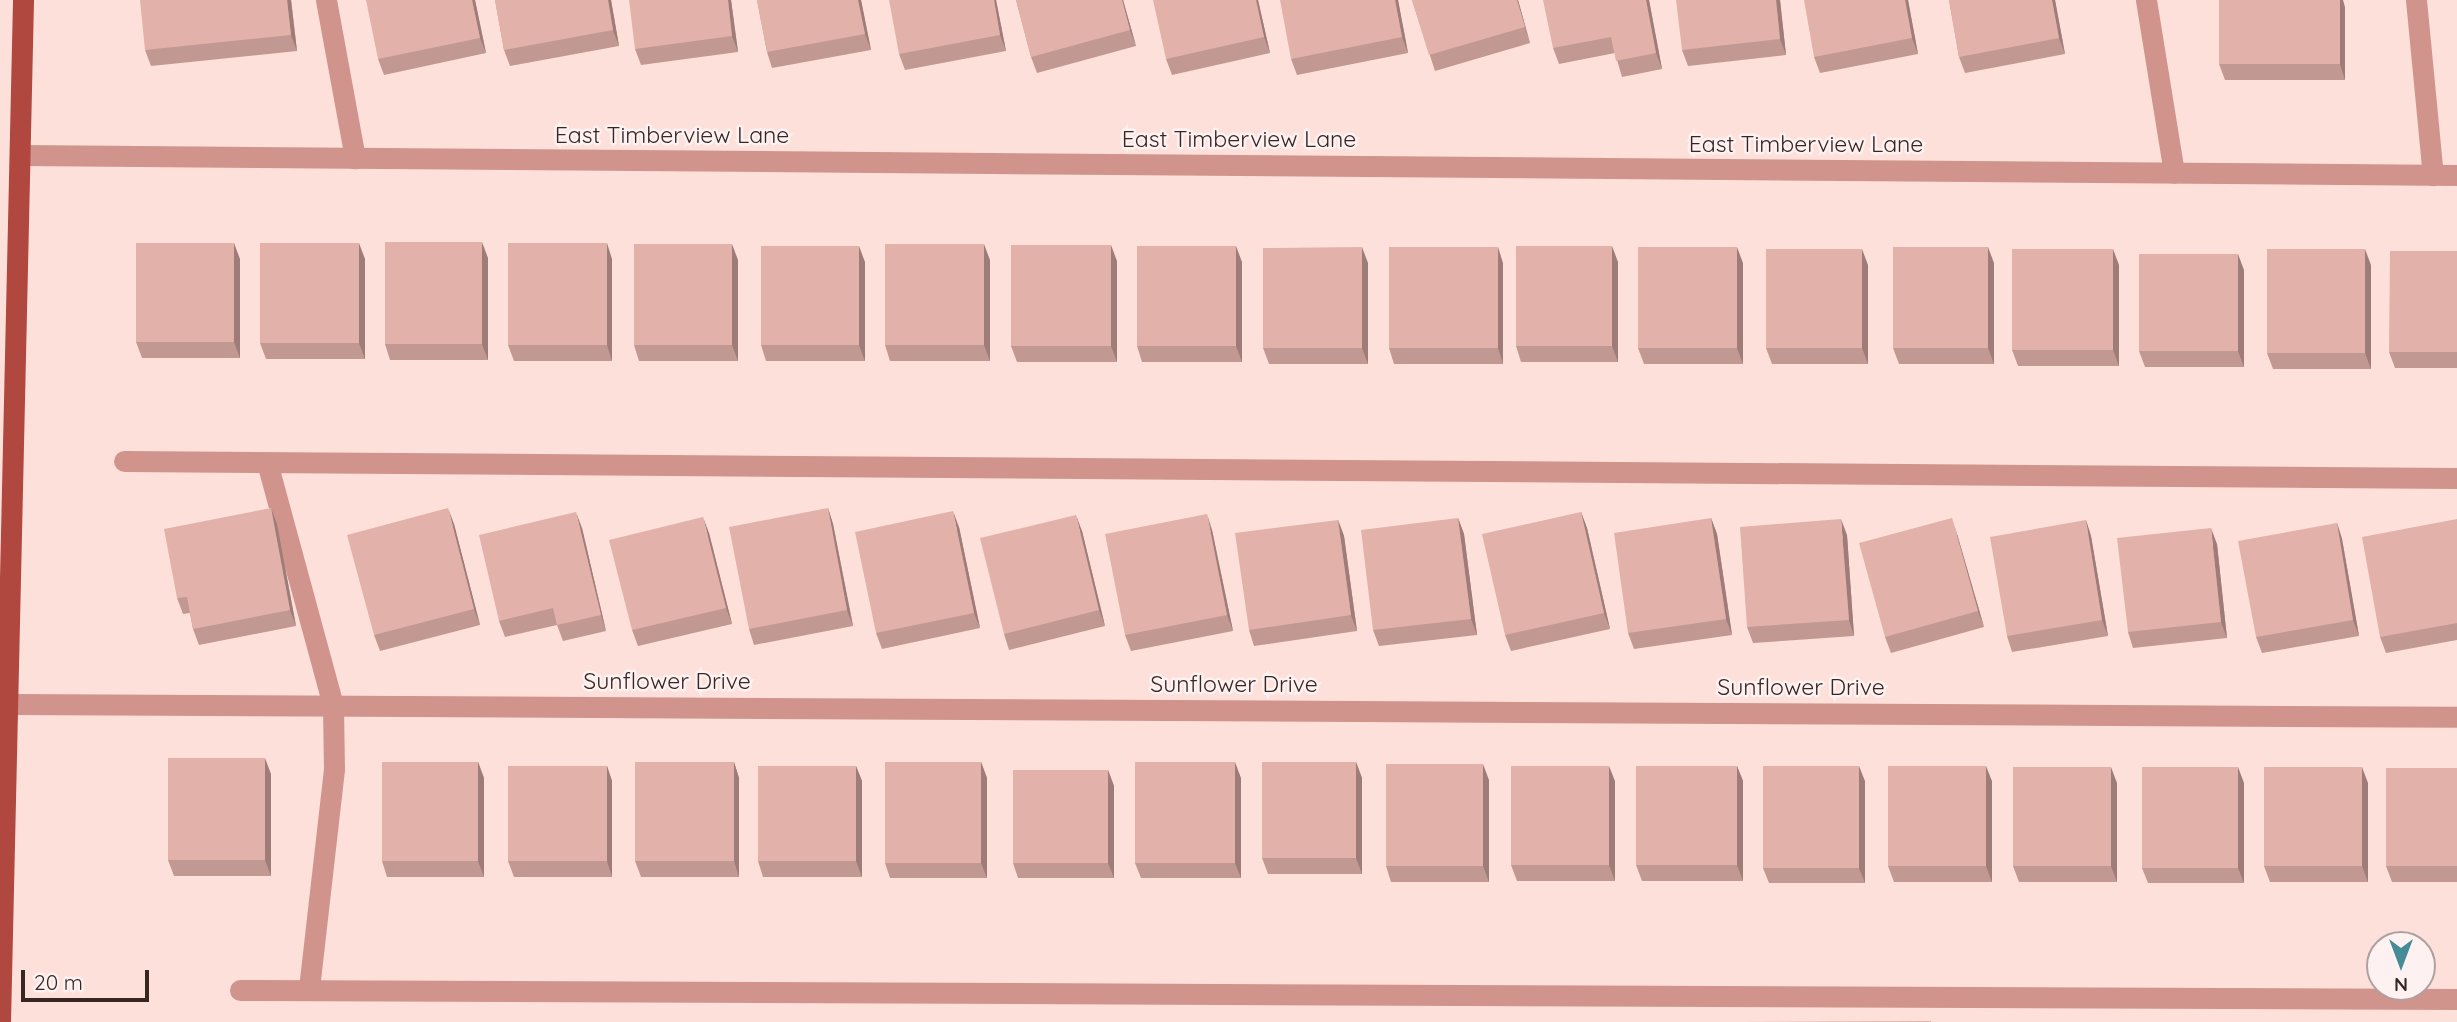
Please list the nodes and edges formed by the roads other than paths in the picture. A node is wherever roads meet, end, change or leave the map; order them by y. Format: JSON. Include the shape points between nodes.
{"nodes":[{"id":1,"x":23,"y":0,"type":"edge"},
{"id":2,"x":326,"y":0,"type":"edge"},
{"id":3,"x":2146,"y":0,"type":"edge"},
{"id":4,"x":2416,"y":0,"type":"edge"},
{"id":5,"x":22,"y":155,"type":"junction"},
{"id":6,"x":355,"y":158,"type":"junction"},
{"id":7,"x":2174,"y":173,"type":"junction"},
{"id":8,"x":2433,"y":174,"type":"junction"},
{"id":9,"x":2457,"y":175,"type":"edge"},
{"id":10,"x":124,"y":461,"type":"dead end"},
{"id":11,"x":268,"y":466,"type":"junction"},
{"id":12,"x":2457,"y":478,"type":"edge"},
{"id":13,"x":11,"y":704,"type":"junction"},
{"id":14,"x":333,"y":706,"type":"junction"},
{"id":15,"x":2457,"y":716,"type":"edge"},
{"id":16,"x":240,"y":990,"type":"dead end"},
{"id":17,"x":309,"y":990,"type":"junction"},
{"id":18,"x":2457,"y":999,"type":"edge"},
{"id":19,"x":0,"y":1022,"type":"edge"}],
"edges":[{"from":1,"to":5,"type":"main road"},
{"from":2,"to":6,"type":"street"},
{"from":3,"to":7,"type":"street"},
{"from":4,"to":8,"type":"street"},
{"from":5,"to":6,"type":"street","name":"East Timberview Lane"},
{"from":5,"to":13,"type":"main road"},
{"from":6,"to":7,"type":"street","name":"East Timberview Lane"},
{"from":7,"to":8,"type":"street","name":"East Timberview Lane"},
{"from":8,"to":9,"type":"street","name":"East Timberview Lane"},
{"from":10,"to":11,"type":"street"},
{"from":11,"to":12,"type":"street"},
{"from":11,"to":14,"type":"street"},
{"from":13,"to":14,"type":"street","name":"Sunflower Drive"},
{"from":13,"to":19,"type":"main road"},
{"from":14,"to":15,"type":"street","name":"Sunflower Drive"},
{"from":14,"to":17,"type":"street","via":[[334,769]]},
{"from":16,"to":17,"type":"street"},
{"from":17,"to":18,"type":"street"}]}
